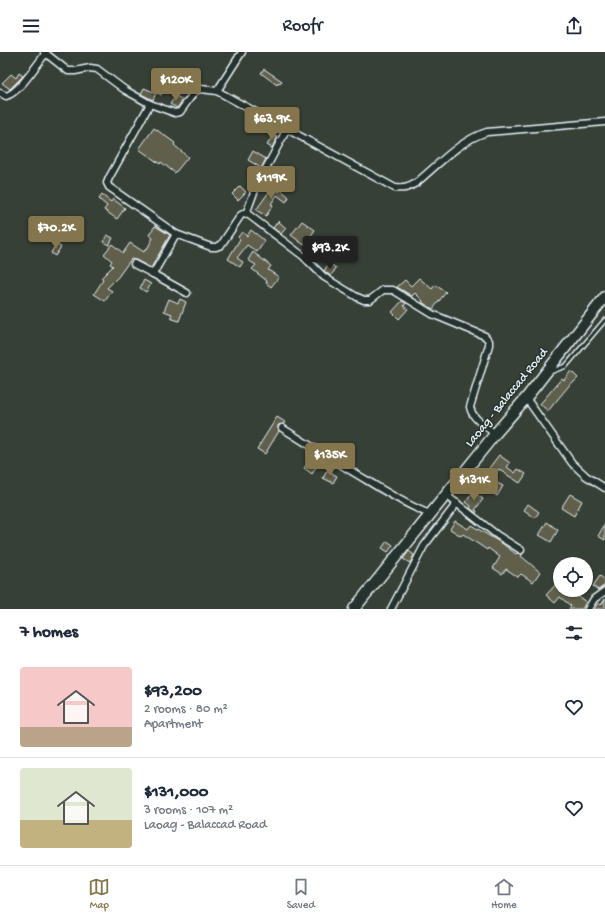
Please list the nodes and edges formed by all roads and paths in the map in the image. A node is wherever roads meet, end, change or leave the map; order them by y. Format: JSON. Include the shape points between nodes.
{"nodes":[{"id":1,"x":242,"y":52,"type":"edge"},
{"id":2,"x":45,"y":53,"type":"edge"},
{"id":3,"x":217,"y":91,"type":"junction"},
{"id":4,"x":0,"y":94,"type":"edge"},
{"id":5,"x":150,"y":104,"type":"junction"},
{"id":6,"x":605,"y":122,"type":"edge"},
{"id":7,"x":287,"y":129,"type":"junction"},
{"id":8,"x":246,"y":214,"type":"junction"},
{"id":9,"x":176,"y":234,"type":"junction"},
{"id":10,"x":134,"y":264,"type":"dead end"},
{"id":11,"x":153,"y":274,"type":"junction"},
{"id":12,"x":187,"y":293,"type":"dead end"},
{"id":13,"x":605,"y":297,"type":"edge"},
{"id":14,"x":605,"y":320,"type":"edge"},
{"id":15,"x":544,"y":374,"type":"junction"},
{"id":16,"x":526,"y":398,"type":"junction"},
{"id":17,"x":282,"y":428,"type":"dead end"},
{"id":18,"x":495,"y":434,"type":"junction"},
{"id":19,"x":605,"y":488,"type":"edge"},
{"id":20,"x":446,"y":495,"type":"junction"},
{"id":21,"x":457,"y":503,"type":"junction"},
{"id":22,"x":430,"y":514,"type":"junction"},
{"id":23,"x":521,"y":550,"type":"dead end"},
{"id":24,"x":605,"y":591,"type":"edge"},
{"id":25,"x":354,"y":609,"type":"edge"},
{"id":26,"x":391,"y":609,"type":"edge"},
{"id":27,"x":588,"y":609,"type":"edge"}],
"edges":[{"from":1,"to":3,"type":"street"},
{"from":2,"to":4,"type":"street","via":[[11,95]]},
{"from":2,"to":5,"type":"street","via":[[68,71],[97,69],[125,90]]},
{"from":3,"to":5,"type":"street","via":[[195,91],[177,113]]},
{"from":3,"to":7,"type":"street"},
{"from":5,"to":9,"type":"street","via":[[107,184],[114,192]]},
{"from":6,"to":7,"type":"street","via":[[487,132],[466,141],[416,183],[402,189],[395,188]]},
{"from":7,"to":8,"type":"street","via":[[256,187]]},
{"from":8,"to":9,"type":"street","via":[[241,215],[221,245],[216,247]]},
{"from":8,"to":18,"type":"street","via":[[303,256],[324,277],[357,297],[370,300],[383,290],[393,290],[432,314],[485,336],[489,346],[470,407],[474,417]]},
{"from":9,"to":11,"type":"street"},
{"from":10,"to":11,"type":"street"},
{"from":11,"to":12,"type":"street"},
{"from":13,"to":15,"type":"main road","name":"Laoag - Balaccad Road"},
{"from":14,"to":15,"type":"lane","via":[[566,366]]},
{"from":15,"to":16,"type":"main road","name":"Laoag - Balaccad Road"},
{"from":16,"to":18,"type":"main road","name":"Laoag - Balaccad Road"},
{"from":16,"to":19,"type":"street","via":[[572,463]]},
{"from":17,"to":22,"type":"street","via":[[396,497]]},
{"from":18,"to":20,"type":"main road","name":"Laoag - Balaccad Road"},
{"from":20,"to":21,"type":"street"},
{"from":20,"to":22,"type":"main road","name":"Laoag - Balaccad Road"},
{"from":21,"to":23,"type":"street","via":[[497,535]]},
{"from":21,"to":26,"type":"street","via":[[424,546]]},
{"from":22,"to":25,"type":"main road","name":"Laoag - Balaccad Road"},
{"from":24,"to":27,"type":"street","via":[[594,599]]}]}
